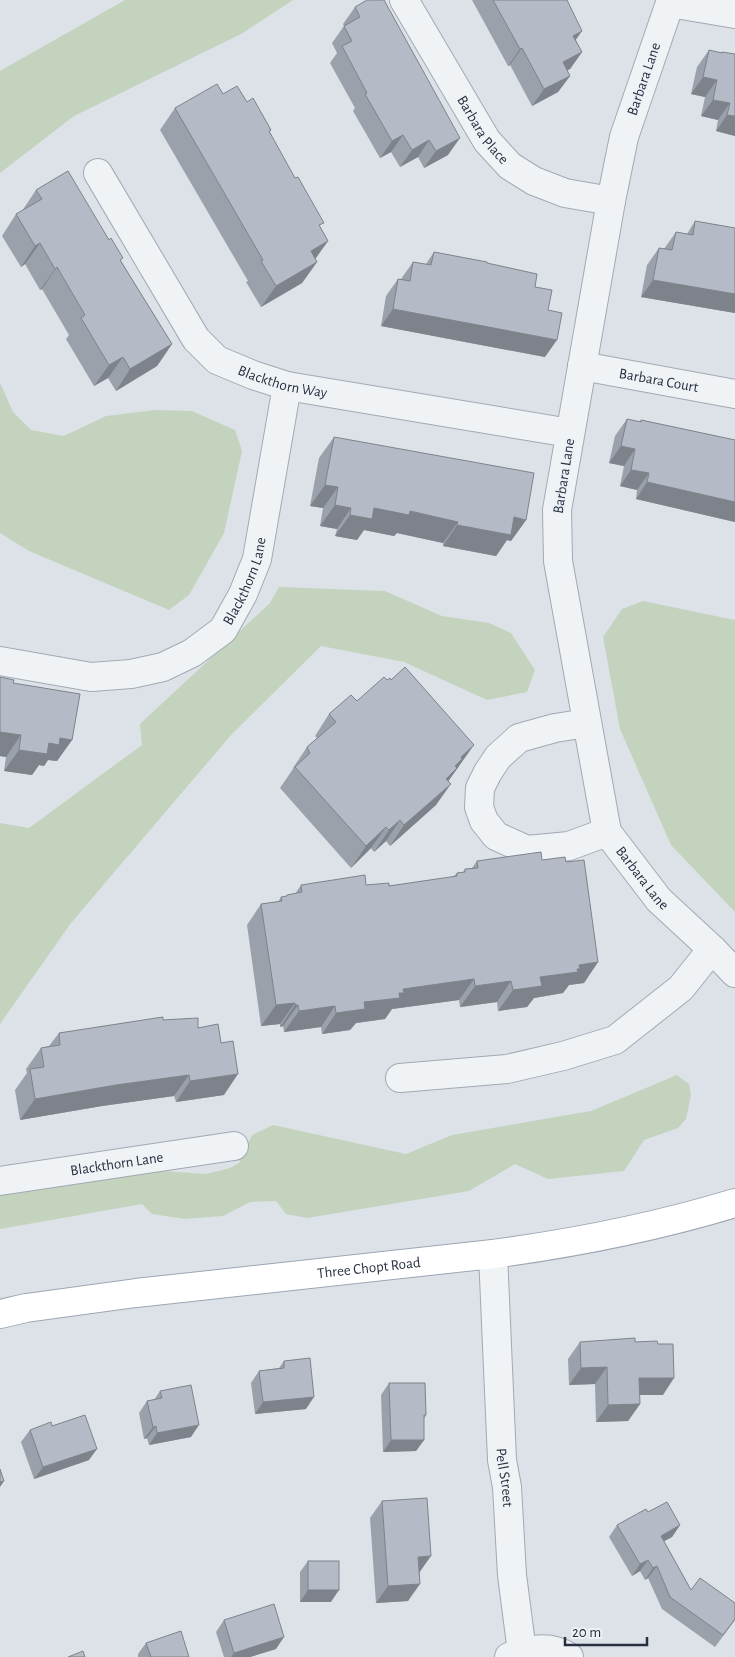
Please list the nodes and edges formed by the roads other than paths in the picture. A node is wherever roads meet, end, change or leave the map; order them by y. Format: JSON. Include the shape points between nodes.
{"nodes":[{"id":1,"x":404,"y":0,"type":"edge"},
{"id":2,"x":735,"y":14,"type":"edge"},
{"id":3,"x":98,"y":172,"type":"dead end"},
{"id":4,"x":611,"y":201,"type":"junction"},
{"id":5,"x":582,"y":366,"type":"junction"},
{"id":6,"x":287,"y":386,"type":"junction"},
{"id":7,"x":735,"y":394,"type":"edge"},
{"id":8,"x":570,"y":433,"type":"junction"},
{"id":9,"x":0,"y":661,"type":"edge"},
{"id":10,"x":587,"y":723,"type":"junction"},
{"id":11,"x":607,"y":832,"type":"junction"},
{"id":12,"x":712,"y":949,"type":"junction"},
{"id":13,"x":735,"y":973,"type":"edge"},
{"id":14,"x":400,"y":1078,"type":"dead end"},
{"id":15,"x":234,"y":1146,"type":"dead end"},
{"id":16,"x":0,"y":1181,"type":"edge"},
{"id":17,"x":735,"y":1204,"type":"edge"},
{"id":18,"x":493,"y":1254,"type":"junction"},
{"id":19,"x":0,"y":1314,"type":"edge"},
{"id":20,"x":515,"y":1654,"type":"edge"},
{"id":21,"x":569,"y":1657,"type":"edge"}],
"edges":[{"from":1,"to":4,"type":"street","name":"Barbara Place","via":[[487,141],[510,166],[534,181],[565,193]]},
{"from":2,"to":4,"type":"street","name":"Barbara Lane","via":[[670,3],[624,137]]},
{"from":3,"to":6,"type":"street","name":"Blackthorn Way","via":[[196,339],[217,360]]},
{"from":4,"to":5,"type":"street","name":"Barbara Lane"},
{"from":5,"to":7,"type":"street","name":"Barbara Court"},
{"from":5,"to":8,"type":"street","name":"Barbara Lane"},
{"from":6,"to":8,"type":"street","name":"Blackthorn Way"},
{"from":6,"to":9,"type":"street","name":"Blackthorn Lane","via":[[257,559],[223,630],[192,653],[163,667],[131,674],[91,677]]},
{"from":8,"to":10,"type":"street","name":"Barbara Lane","via":[[557,510],[558,561]]},
{"from":10,"to":11,"type":"street","name":"Barbara Lane"},
{"from":10,"to":11,"type":"street","via":[[518,738],[488,772],[480,788],[479,807],[484,821],[496,836],[527,850],[569,846]]},
{"from":11,"to":12,"type":"street","name":"Barbara Lane","via":[[659,900]]},
{"from":12,"to":13,"type":"street","name":"Barbara Lane"},
{"from":12,"to":14,"type":"street","via":[[681,988],[615,1040],[563,1056],[506,1068]]},
{"from":15,"to":16,"type":"street","name":"Blackthorn Lane"},
{"from":17,"to":18,"type":"main road","name":"Three Chopt Road","via":[[618,1233]]},
{"from":18,"to":19,"type":"main road","name":"Three Chopt Road","via":[[136,1293]]},
{"from":18,"to":20,"type":"street","name":"Pell Street"},
{"from":20,"to":21,"type":"street","name":"Pell Street","via":[[536,1649],[555,1650]]}]}
